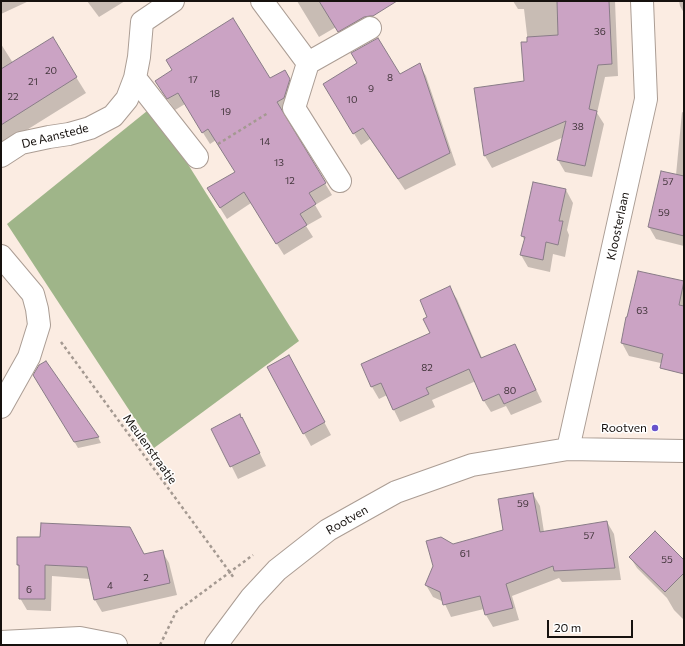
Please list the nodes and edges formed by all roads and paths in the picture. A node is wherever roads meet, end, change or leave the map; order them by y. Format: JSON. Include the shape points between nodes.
{"nodes":[{"id":1,"x":173,"y":1,"type":"edge"},
{"id":2,"x":262,"y":1,"type":"edge"},
{"id":3,"x":642,"y":1,"type":"edge"},
{"id":4,"x":370,"y":28,"type":"dead end"},
{"id":5,"x":308,"y":63,"type":"junction"},
{"id":6,"x":135,"y":78,"type":"junction"},
{"id":7,"x":298,"y":95,"type":"junction"},
{"id":8,"x":1,"y":156,"type":"edge"},
{"id":9,"x":197,"y":157,"type":"joint"},
{"id":10,"x":340,"y":181,"type":"dead end"},
{"id":11,"x":1,"y":256,"type":"edge"},
{"id":12,"x":60,"y":342,"type":"dead end"},
{"id":13,"x":1,"y":407,"type":"edge"},
{"id":14,"x":568,"y":449,"type":"junction"},
{"id":15,"x":684,"y":451,"type":"edge"},
{"id":16,"x":251,"y":598,"type":"junction"},
{"id":17,"x":1,"y":642,"type":"edge"},
{"id":18,"x":116,"y":645,"type":"edge"},
{"id":19,"x":216,"y":645,"type":"edge"}],
"edges":[{"from":1,"to":6,"type":"street","name":"De Aanstede","via":[[142,22]]},
{"from":2,"to":5,"type":"street"},
{"from":3,"to":14,"type":"street","name":"Kloosterlaan","via":[[646,99]]},
{"from":4,"to":5,"type":"street"},
{"from":5,"to":7,"type":"street"},
{"from":6,"to":8,"type":"street","name":"De Aanstede","via":[[127,99],[113,116],[90,128],[21,143]]},
{"from":6,"to":9,"type":"street"},
{"from":7,"to":9,"type":"path"},
{"from":7,"to":10,"type":"street","via":[[294,108]]},
{"from":11,"to":13,"type":"street","via":[[33,294],[39,325],[29,357]]},
{"from":12,"to":16,"type":"path","name":"Meulenstraatje","via":[[229,572]]},
{"from":14,"to":15,"type":"street","name":"Rootven"},
{"from":14,"to":16,"type":"street","name":"Rootven","via":[[472,465],[396,492],[328,530],[277,570]]},
{"from":16,"to":19,"type":"street","name":"Rootven"},
{"from":17,"to":18,"type":"street","via":[[80,638]]}]}
